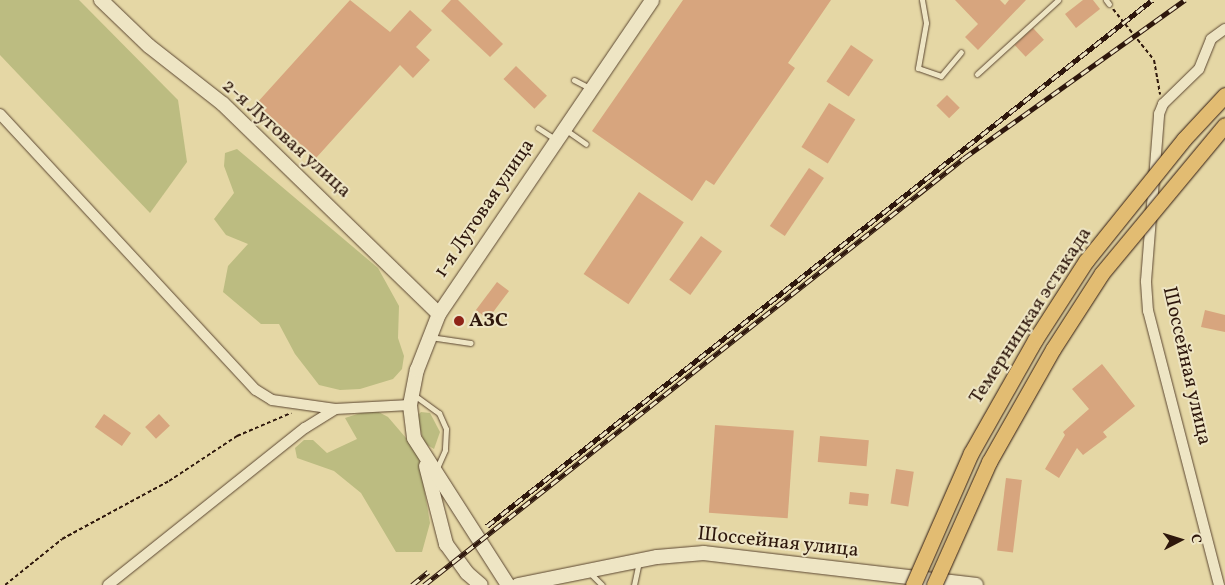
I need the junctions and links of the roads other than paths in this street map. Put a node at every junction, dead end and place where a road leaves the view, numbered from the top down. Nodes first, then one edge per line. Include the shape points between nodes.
1 (101, 0) edge
2 (652, 0) edge
3 (922, 0) edge
4 (1058, 0) edge
5 (1225, 28) edge
6 (961, 52) dead end
7 (978, 74) dead end
8 (574, 80) dead end
9 (590, 88) junction
10 (1225, 96) edge
11 (0, 114) edge
12 (1225, 125) edge
13 (538, 128) dead end
14 (559, 133) junction
15 (586, 144) dead end
16 (439, 314) junction
17 (430, 337) junction
18 (471, 343) dead end
19 (411, 400) junction
20 (336, 409) junction
21 (425, 460) junction
22 (434, 473) junction
23 (640, 560) junction
24 (588, 571) junction
25 (958, 584) edge
26 (108, 585) edge
27 (481, 585) edge
28 (508, 585) edge
29 (518, 585) edge
30 (602, 585) edge
31 (634, 585) edge
32 (912, 585) edge
33 (934, 585) edge
34 (976, 585) edge
35 (1219, 585) edge

1 - 16 main road, 2-я Луговая улица via 156,52 224,104
2 - 9 main road, 1-я Луговая улица
3 - 6 lane via 926,23 918,68 942,76
4 - 7 lane
5 - 35 street, Шоссейная улица via 1208,43 1199,70 1163,104 1155,126 1146,297
8 - 9 lane
9 - 14 main road, 1-я Луговая улица
10 - 32 main road, Темерницкая эстакада, bridge via 1179,146 1086,262 1035,340 971,453
11 - 20 street via 256,390 272,400
12 - 33 main road, Темерницкая эстакада, bridge via 1102,273 1053,349 989,462
13 - 14 lane
14 - 15 lane
14 - 16 main road, 1-я Луговая улица
16 - 17 main road, 1-я Луговая улица
17 - 18 lane
17 - 19 main road, 1-я Луговая улица
19 - 20 street
19 - 21 main road, 1-я Луговая улица via 414,438
19 - 22 lane via 439,413 446,429 445,450
20 - 26 street via 305,428
21 - 22 main road
21 - 27 main road via 446,544
22 - 28 main road
23 - 24 main road, Шоссейная улица
23 - 25 main road, Шоссейная улица via 704,553
23 - 31 lane
24 - 29 main road, Шоссейная улица
24 - 30 lane
25 - 34 main road, Шоссейная улица

